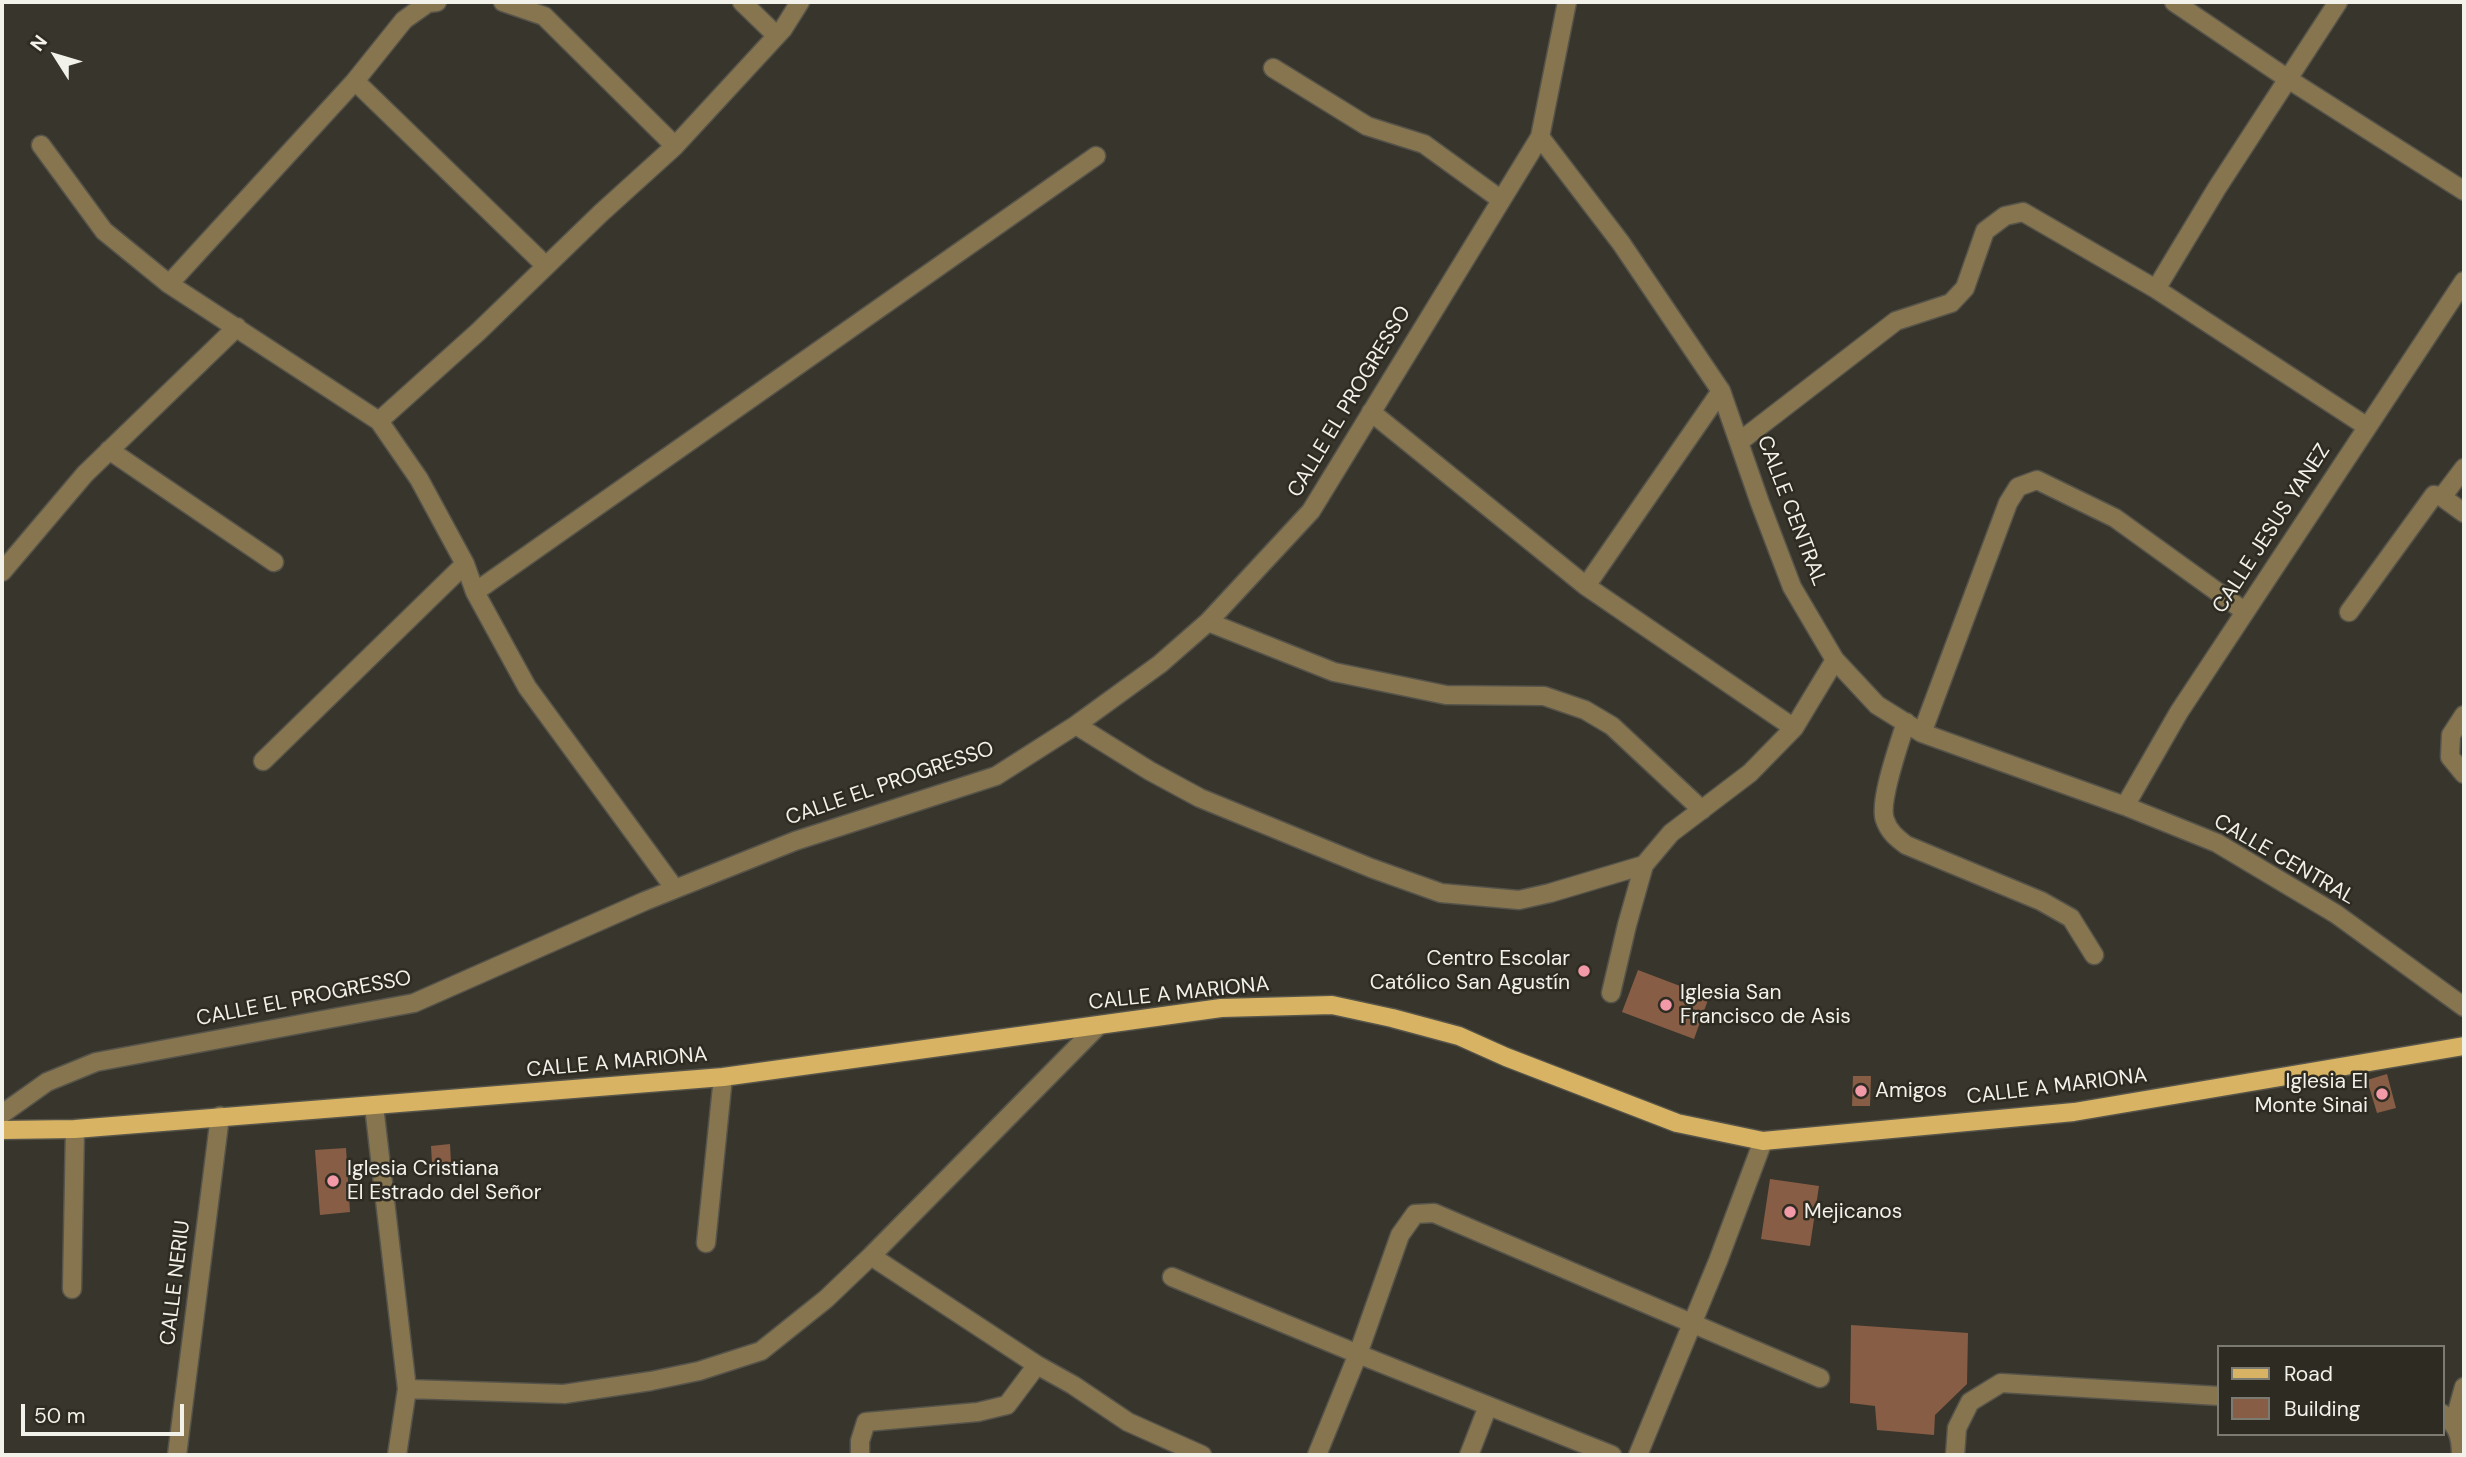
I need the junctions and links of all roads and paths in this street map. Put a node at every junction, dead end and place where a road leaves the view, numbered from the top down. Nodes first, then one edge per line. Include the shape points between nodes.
1 (437, 2) edge
2 (503, 2) edge
3 (742, 2) edge
4 (800, 2) edge
5 (1567, 2) edge
6 (2174, 2) edge
7 (2338, 2) edge
8 (776, 36) junction
9 (1273, 68) dead end
10 (2288, 79) junction
11 (355, 81) junction
12 (1540, 137) junction
13 (41, 145) dead end
14 (674, 146) junction
15 (1096, 156) dead end
16 (2464, 191) edge
17 (1500, 200) junction
18 (546, 266) junction
19 (2464, 281) edge
20 (169, 284) junction
21 (2156, 289) junction
22 (237, 327) junction
23 (1721, 391) junction
24 (1371, 412) junction
25 (379, 421) junction
26 (2366, 426) junction
27 (1739, 442) junction
28 (109, 450) junction
29 (2464, 468) edge
30 (2442, 496) junction
31 (2464, 513) edge
32 (274, 562) dead end
33 (466, 564) junction
34 (2, 572) edge
35 (1586, 586) junction
36 (475, 592) junction
37 (2244, 611) junction
38 (2349, 612) dead end
39 (1208, 622) junction
40 (1835, 660) junction
41 (2464, 715) edge
42 (1906, 722) junction
43 (1076, 724) junction
44 (1794, 728) junction
45 (1922, 733) junction
46 (263, 761) dead end
47 (2464, 774) edge
48 (2125, 806) junction
49 (1702, 810) junction
50 (1644, 864) junction
51 (675, 889) junction
52 (2094, 954) dead end
53 (1611, 993) dead end
54 (2464, 1007) edge
55 (1098, 1026) junction
56 (2464, 1046) edge
57 (723, 1077) junction
58 (374, 1106) junction
59 (2, 1114) edge
60 (220, 1116) junction
61 (75, 1129) junction
62 (2, 1130) edge
63 (1763, 1140) junction
64 (706, 1243) dead end
65 (871, 1256) junction
66 (1172, 1277) dead end
67 (72, 1289) dead end
68 (1691, 1323) junction
69 (1358, 1354) junction
70 (1037, 1365) junction
71 (1820, 1378) dead end
72 (2464, 1387) edge
73 (407, 1389) junction
74 (2218, 1396) edge
75 (1488, 1406) junction
76 (2449, 1418) edge
77 (177, 1455) edge
78 (397, 1455) edge
79 (860, 1455) edge
80 (1202, 1455) edge
81 (1317, 1455) edge
82 (1469, 1455) edge
83 (1612, 1455) edge
84 (1638, 1455) edge
85 (1955, 1455) edge
86 (2461, 1455) edge

1 - 11 street via 404,20
2 - 14 street via 544,16
3 - 8 street
4 - 8 street
5 - 12 street
6 - 10 street
7 - 10 street
8 - 14 street
9 - 17 street via 1367,126 1424,144
10 - 16 street
10 - 21 street
11 - 18 street
11 - 20 street
12 - 17 street, CALLE EL PROGRESSO
12 - 23 street, CALLE CENTRAL via 1620,243
13 - 20 street via 104,231
14 - 18 street
15 - 36 street
17 - 24 street, CALLE EL PROGRESSO
18 - 25 street
19 - 26 street, CALLE JESUS YANEZ
20 - 22 street
21 - 26 street
21 - 27 street via 2022,212 2005,216 1986,232 1965,288 1951,303 1896,321
22 - 25 street
22 - 28 street
23 - 27 street, CALLE CENTRAL
23 - 35 street
24 - 35 street
24 - 39 street, CALLE EL PROGRESSO via 1311,511
25 - 33 street via 419,479
26 - 37 street, CALLE JESUS YANEZ
27 - 40 street, CALLE CENTRAL via 1792,586
28 - 32 street
28 - 34 street
29 - 30 street
30 - 31 street
30 - 38 street via 2434,495
33 - 36 street
33 - 46 street
35 - 44 street
36 - 51 street via 527,687
37 - 45 street via 2115,518 2037,480 2018,487
37 - 48 street, CALLE JESUS YANEZ
39 - 43 street, CALLE EL PROGRESSO via 1160,664
39 - 49 street via 1334,672 1446,695 1544,696 1585,710 1612,726
40 - 42 street, CALLE CENTRAL via 1877,705
40 - 44 street
41 - 47 street via 2451,735 2450,757
42 - 45 street, CALLE CENTRAL
42 - 52 street via 1889,778 1884,817 1893,835 1906,845 2071,918
43 - 50 street via 1200,797 1441,893 1519,900
43 - 51 street, CALLE EL PROGRESSO via 996,776 795,841
44 - 49 street via 1750,773
45 - 48 street, CALLE CENTRAL
48 - 54 street, CALLE CENTRAL via 2229,850 2336,914
49 - 50 street via 1671,833
50 - 53 street
51 - 59 street, CALLE EL PROGRESSO via 414,1003 96,1062 47,1082
55 - 57 main road, CALLE A MARIONA
55 - 63 main road, CALLE A MARIONA via 1222,1008 1332,1005 1459,1036 1677,1123
55 - 65 street
56 - 63 main road, CALLE A MARIONA via 2074,1112
57 - 58 main road, CALLE A MARIONA
57 - 64 street
58 - 60 main road, CALLE A MARIONA
58 - 73 street
60 - 61 main road, CALLE A MARIONA
60 - 77 street, CALLE NERIU
61 - 62 main road, CALLE A MARIONA
61 - 67 street
63 - 68 street
65 - 70 street
65 - 73 street via 761,1351 699,1371 564,1394
66 - 69 street
68 - 69 street via 1434,1213 1415,1214 1400,1235
68 - 71 street
68 - 84 street
69 - 75 street
69 - 81 street
70 - 79 street via 1007,1405 866,1422
70 - 80 street via 1128,1422
72 - 76 street
73 - 78 street
74 - 85 street via 2001,1383 1970,1402 1957,1428
75 - 82 street
75 - 83 street
76 - 86 street via 2461,1439

